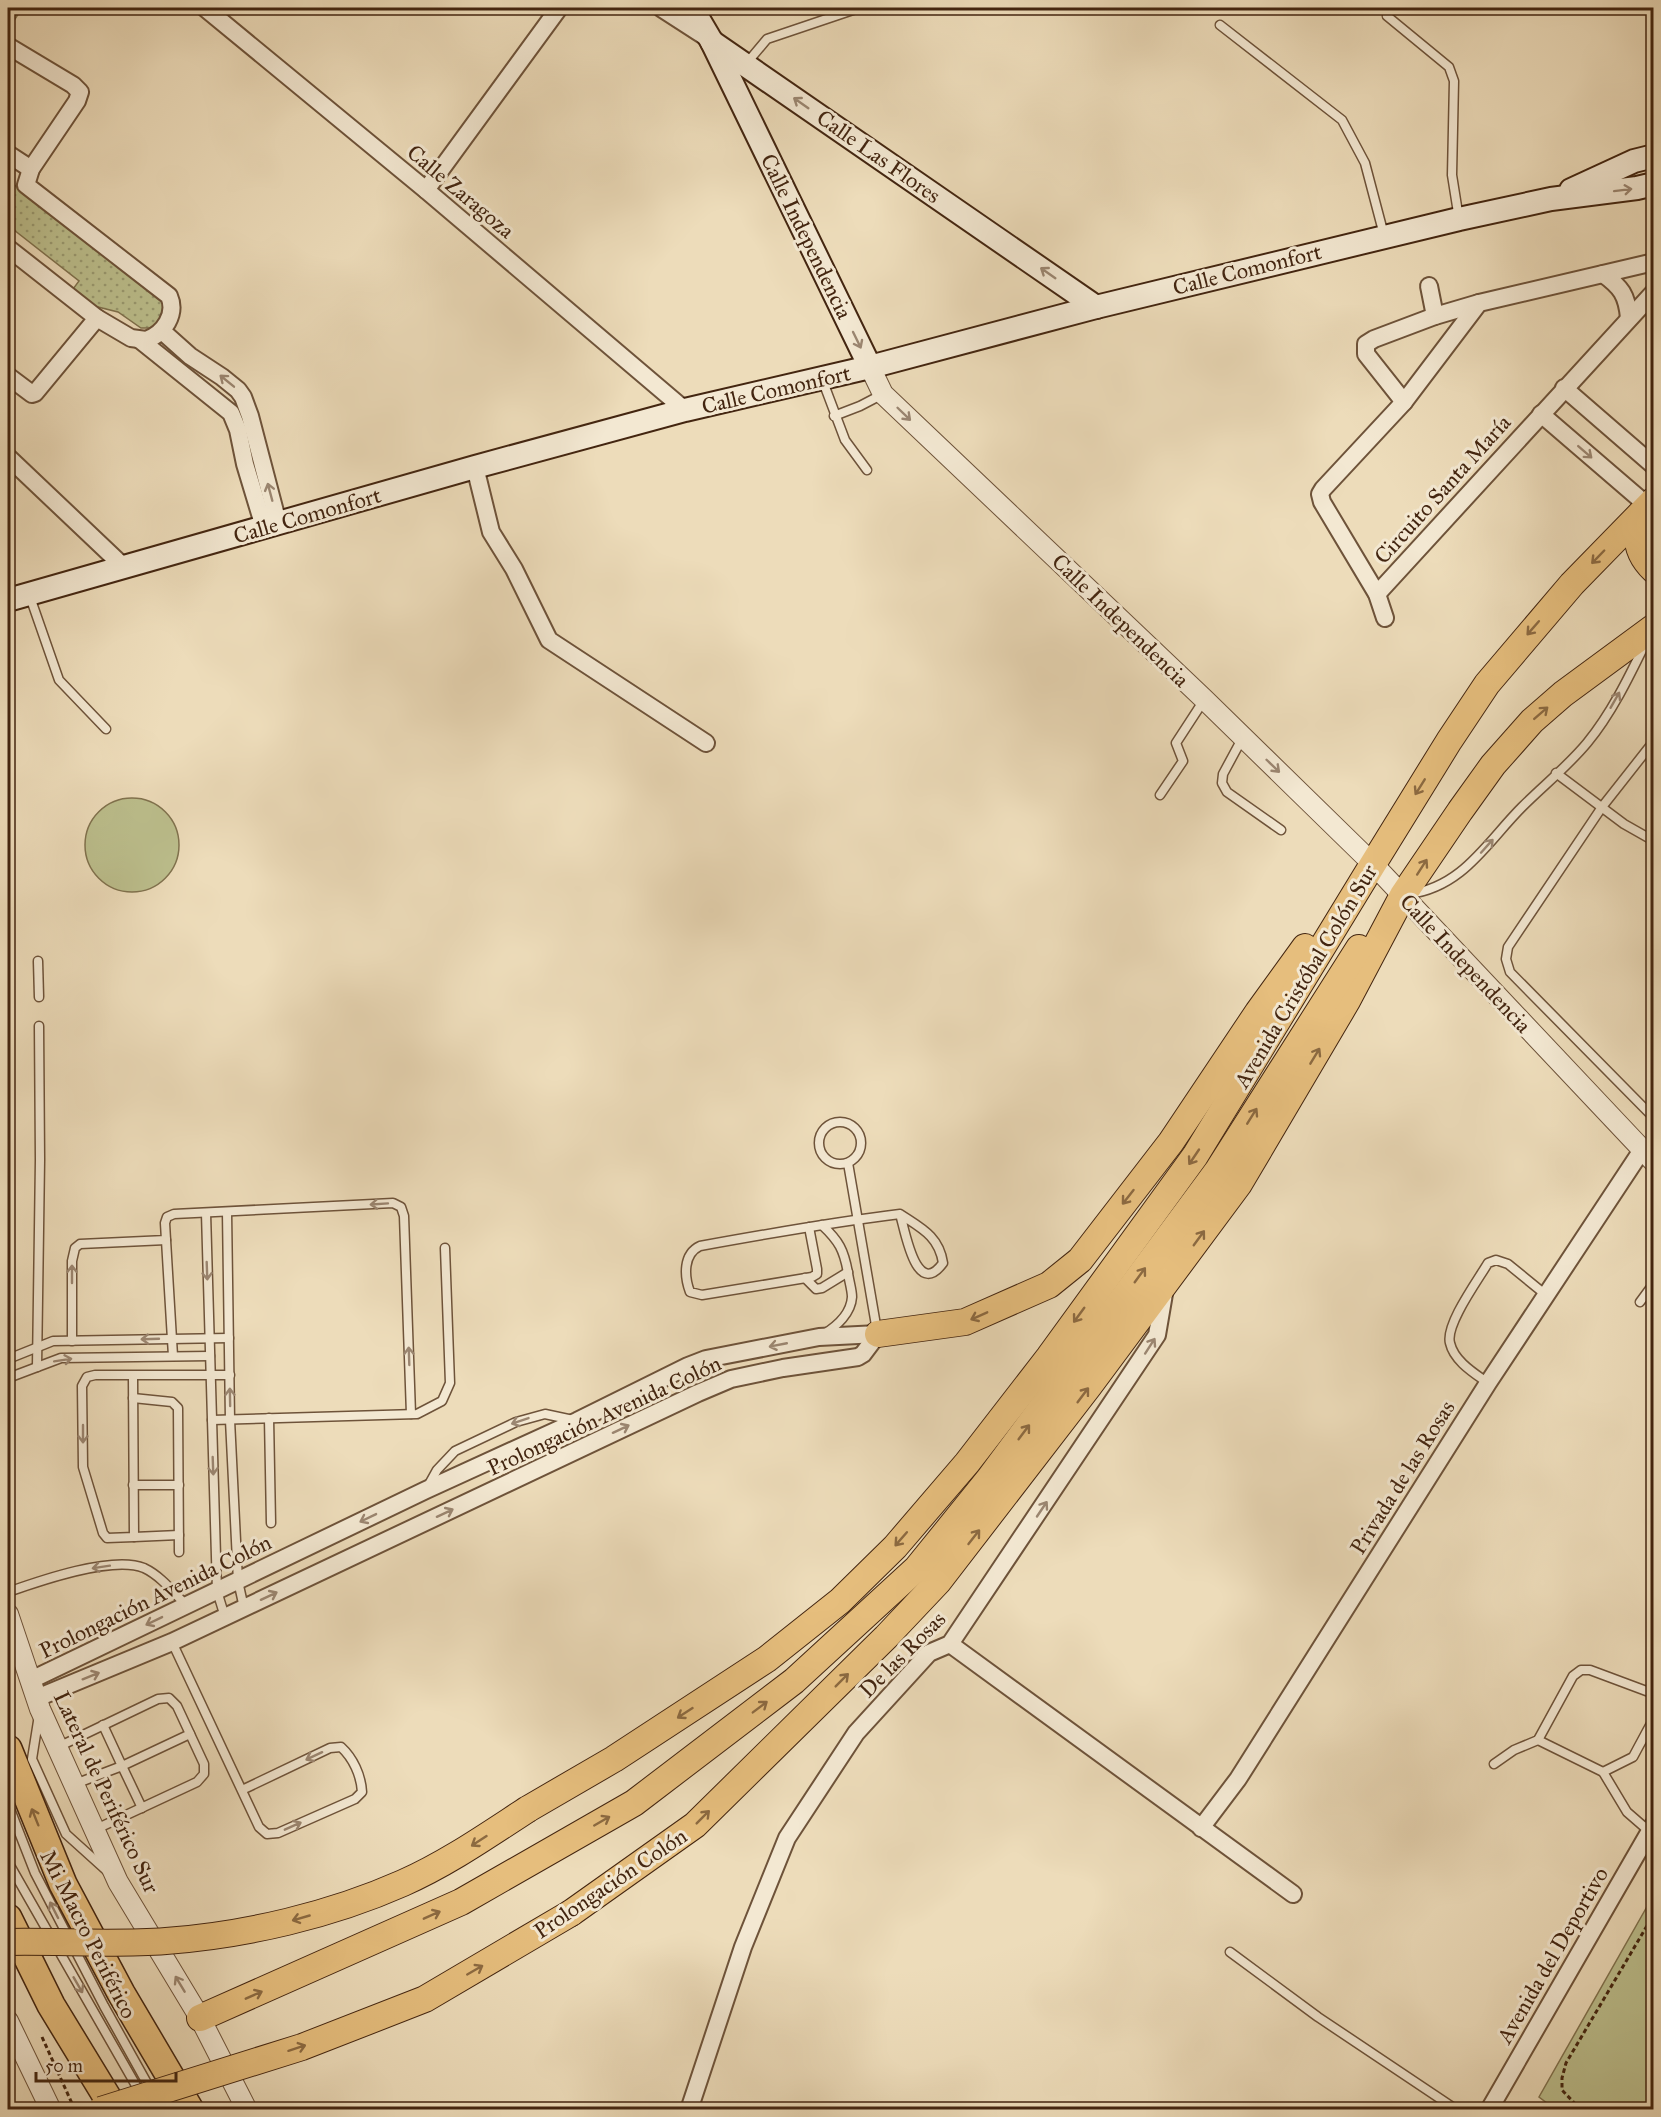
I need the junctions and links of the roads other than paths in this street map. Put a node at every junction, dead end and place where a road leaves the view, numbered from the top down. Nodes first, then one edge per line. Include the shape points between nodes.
1 (205, 8) edge
2 (559, 8) edge
3 (661, 8) edge
4 (692, 8) edge
5 (859, 8) edge
6 (1386, 15) dead end
7 (1220, 25) dead end
8 (712, 42) junction
9 (8, 46) edge
10 (746, 64) junction
11 (8, 154) edge
12 (1653, 156) edge
13 (31, 169) junction
14 (1653, 184) edge
15 (426, 190) junction
16 (1551, 199) junction
17 (1459, 219) junction
18 (1384, 236) junction
19 (8, 248) edge
20 (1653, 262) edge
21 (1603, 274) junction
22 (1429, 286) dead end
23 (1653, 292) edge
24 (1479, 303) junction
25 (1096, 307) junction
26 (1434, 316) junction
27 (97, 318) junction
28 (1629, 318) junction
29 (162, 331) junction
30 (140, 340) junction
31 (870, 367) junction
32 (8, 376) edge
33 (822, 379) junction
34 (1564, 388) junction
35 (883, 393) junction
36 (1404, 402) junction
37 (685, 410) junction
38 (1541, 414) junction
39 (834, 416) junction
40 (8, 456) edge
41 (1653, 466) edge
42 (475, 467) junction
43 (867, 470) dead end
44 (1647, 506) edge
45 (271, 525) junction
46 (125, 568) junction
47 (1653, 570) edge
48 (1377, 594) junction
49 (18, 597) edge
50 (1385, 618) dead end
51 (1653, 627) edge
52 (1204, 699) junction
53 (106, 729) dead end
54 (1243, 737) junction
55 (1653, 741) edge
56 (706, 743) dead end
57 (1556, 773) junction
58 (1160, 795) dead end
59 (1602, 807) junction
60 (1281, 831) dead end
61 (1653, 841) edge
62 (1373, 864) junction
63 (1356, 892) junction
64 (1397, 906) junction
65 (38, 961) dead end
66 (39, 997) dead end
67 (39, 1026) dead end
68 (1653, 1118) edge
69 (1648, 1156) edge
70 (848, 1163) junction
71 (227, 1212) junction
72 (206, 1213) junction
73 (900, 1214) junction
74 (858, 1219) junction
75 (822, 1225) junction
76 (809, 1227) junction
77 (166, 1240) junction
78 (445, 1248) dead end
79 (848, 1272) junction
80 (805, 1278) junction
81 (1166, 1282) junction
82 (1653, 1282) edge
83 (1546, 1295) junction
84 (1640, 1302) dead end
85 (878, 1334) junction
86 (819, 1337) junction
87 (209, 1338) junction
88 (229, 1338) junction
89 (172, 1339) junction
90 (72, 1341) junction
91 (37, 1347) junction
92 (173, 1356) junction
93 (210, 1356) junction
94 (8, 1359) edge
95 (37, 1367) junction
96 (230, 1375) junction
97 (210, 1376) junction
98 (133, 1377) junction
99 (8, 1378) edge
100 (1488, 1383) junction
101 (133, 1398) junction
102 (411, 1414) junction
103 (269, 1418) junction
104 (212, 1420) junction
105 (230, 1420) junction
106 (577, 1421) junction
107 (134, 1485) junction
108 (179, 1485) junction
109 (426, 1490) junction
110 (1009, 1491) joint
111 (271, 1523) dead end
112 (179, 1535) junction
113 (134, 1537) junction
114 (179, 1552) dead end
115 (238, 1581) junction
116 (217, 1591) junction
117 (8, 1592) edge
118 (186, 1605) junction
119 (244, 1608) junction
120 (8, 1614) edge
121 (225, 1617) junction
122 (172, 1642) junction
123 (950, 1644) junction
124 (36, 1695) junction
125 (1653, 1697) edge
126 (1653, 1718) edge
127 (103, 1725) junction
128 (190, 1734) junction
129 (1538, 1740) junction
130 (58, 1748) junction
131 (8, 1749) edge
132 (1494, 1764) dead end
133 (122, 1766) junction
134 (1603, 1772) junction
135 (75, 1784) junction
136 (242, 1790) junction
137 (8, 1804) edge
138 (142, 1808) junction
139 (1201, 1828) junction
140 (94, 1830) junction
141 (1652, 1830) edge
142 (8, 1862) edge
143 (118, 1882) junction
144 (1293, 1894) dead end
145 (8, 1918) edge
146 (8, 1942) edge
147 (1230, 1952) dead end
148 (200, 2018) junction
149 (8, 2021) edge
150 (51, 2109) edge
151 (101, 2109) edge
152 (115, 2109) edge
153 (150, 2109) edge
154 (162, 2109) edge
155 (190, 2109) edge
156 (247, 2109) edge
157 (689, 2109) edge
158 (1457, 2109) edge
159 (1488, 2109) edge

1 - 15 street, Calle Zaragoza
2 - 15 street
3 - 8 street, Calle Las Flores
4 - 8 main road, Calle Independencia
5 - 10 lane via 767,39
6 - 17 lane via 1449,68 1455,81 1452,175
7 - 18 lane via 1342,120 1365,163
8 - 10 main road, Calle Las Flores
8 -> 31 main road, Calle Independencia
9 - 13 street via 80,92
25 -> 10 main road, Calle Las Flores
11 - 13 street
12 - 16 main road, Calle Comonfort
13 - 29 street via 26,182 29,189 169,296 171,310
16 -> 14 main road, Calle Comonfort
15 - 37 street, Calle Zaragoza
16 - 17 main road, Calle Comonfort
17 - 18 main road, Calle Comonfort
18 - 25 main road, Calle Comonfort
19 - 27 street
20 - 21 street
21 - 24 street
21 - 28 street via 1616,283 1628,301
22 - 26 street
23 - 28 street, Circuito Santa María
24 - 26 street
24 - 36 street, Circuito Santa María
25 - 31 main road, Calle Comonfort
26 - 36 street via 1366,344 1366,354
27 - 30 street
27 - 32 street via 35,393 27,392
28 - 34 street, Circuito Santa María
29 - 30 street via 154,338
45 -> 29 street via 243,397 222,376 190,356
30 - 45 street via 231,414 248,473
31 - 33 main road, Calle Comonfort
31 - 35 street, Calle Independencia
33 - 37 main road, Calle Comonfort
33 - 39 lane
34 - 38 street, Circuito Santa María
34 - 41 street
35 - 39 lane
35 -> 52 street, Calle Independencia
36 - 48 street, Circuito Santa María via 1320,494
37 - 42 main road, Calle Comonfort
38 -> 44 street, Circuito Santa María
38 - 48 street, Circuito Santa María
39 - 43 lane via 844,440
40 - 46 street
42 - 45 main road, Calle Comonfort
42 - 56 street via 491,532 549,640
44 - 47 main road via 1637,524 1638,545
44 -> 62 main road, Avenida Cristóbal Colón Sur via 1572,584 1487,684
45 - 46 main road, Calle Comonfort
46 - 49 main road, Calle Comonfort
48 - 50 street, Circuito Santa María
49 - 53 lane via 59,680
57 -> 51 lane via 1594,733
64 -> 51 main road, Avenida Cristóbal Colón Sur via 1493,765 1532,721
52 - 54 street, Calle Independencia
52 - 58 lane via 1176,743 1183,761
54 - 60 lane via 1222,783 1227,792
54 -> 62 street, Calle Independencia
55 - 59 lane
57 - 59 lane
64 -> 57 lane via 1469,866
59 - 61 lane
59 - 68 lane via 1508,946 1506,959 1510,972
62 - 63 main road, Avenida Cristóbal Colón Sur
62 - 64 street, Calle Independencia
63 -> 85 main road via 1322,924 1171,1142 1080,1260 1049,1285 964,1322
63 -> 146 main road, Avenida Cristóbal Colón Sur, bridge via 1195,1156 1049,1357 895,1546 807,1629 614,1759 403,1883 300,1919 241,1932 165,1941
64 - 69 street, Calle Independencia
81 -> 64 main road, Avenida Cristóbal Colón Sur via 1239,1184 1347,1001
148 -> 64 main road via 461,1902 634,1803 794,1681 908,1576 989,1479 1218,1170 1363,942
65 - 66 lane
67 - 91 lane
69 - 83 street, Privada de las Rosas
70 - 70 lane via 837,1165 819,1151 823,1129 832,1123 843,1121 860,1135 857,1156
70 - 74 lane
71 - 72 lane
71 - 88 lane
102 -> 71 lane via 401,1207 393,1203
72 - 77 lane via 167,1217
72 -> 87 lane
73 - 73 lane via 929,1233 941,1250 943,1263 938,1269 928,1273 920,1271 914,1263
73 - 74 lane
74 - 75 lane
74 - 85 lane
75 - 76 lane
75 - 79 lane via 845,1254
76 - 80 lane via 817,1274
76 - 80 lane via 700,1246 688,1258 686,1280 690,1292 702,1295
77 - 89 lane
90 -> 77 lane via 75,1248 80,1244
78 - 102 lane via 450,1383 442,1401
79 - 80 lane via 816,1289
79 - 86 lane via 852,1297 847,1311 837,1325
110 -> 81 main road, Avenida Cristóbal Colón Sur
123 -> 81 street, De las Rosas via 1157,1335
82 - 84 lane
83 - 100 street, Privada de las Rosas
83 - 100 lane via 1508,1264 1496,1260 1488,1263 1458,1312 1449,1342 1461,1362
85 - 86 street, Prolongación Avenida Colón
119 -> 85 street, Prolongación Avenida Colón via 698,1393 731,1379 858,1357
86 -> 106 street, Prolongación Avenida Colón via 706,1359
87 - 88 lane
87 - 89 lane
87 - 93 lane
88 - 96 lane
89 -> 90 lane
89 - 92 lane
90 - 91 lane via 53,1341
91 - 94 lane
91 - 95 lane
92 - 93 lane
95 -> 92 lane via 61,1358
93 - 97 lane
95 - 99 lane
96 - 97 lane
105 -> 96 lane
97 - 98 lane
97 - 104 lane
98 - 101 lane
98 -> 113 lane via 87,1377 82,1397 83,1467 103,1533 108,1538
100 - 139 street, Privada de las Rosas via 1238,1779
101 - 107 lane
101 - 108 lane via 172,1402 178,1408
102 - 103 lane
103 - 105 lane
103 - 111 lane
104 - 105 lane
104 -> 116 lane
105 - 115 lane
106 - 109 street, Prolongación Avenida Colón
106 -> 109 lane via 545,1414 516,1422 455,1451 437,1470
107 - 108 lane
107 - 113 lane
108 - 112 lane
109 -> 115 street, Prolongación Avenida Colón
151 -> 110 main road, Prolongación Colón, bridge via 302,2047 425,1999 571,1913 695,1825 938,1582
112 - 113 lane
112 - 114 lane
115 - 116 street, Prolongación Avenida Colón
115 - 119 lane
116 - 118 street, Prolongación Avenida Colón
116 - 121 lane
118 -> 117 lane via 145,1568 127,1563 98,1566
118 -> 124 street, Prolongación Avenida Colón
119 - 121 street, Prolongación Avenida Colón
120 - 124 street, Lateral de Periférico Sur
121 - 122 street, Prolongación Avenida Colón
124 -> 122 street, Prolongación Avenida Colón
122 - 136 lane
123 - 139 street
123 - 157 street, De las Rosas via 929,1653 856,1733 787,1838 743,1947
124 - 130 street, Lateral de Periférico Sur
124 - 143 lane via 32,1759 66,1834
125 - 129 lane via 1649,1692 1581,1670 1573,1676
126 - 134 lane via 1633,1757
127 - 128 lane via 158,1699 169,1698
127 - 130 lane
127 - 133 lane
128 - 133 lane
128 - 138 lane via 204,1764 204,1774 197,1782
129 - 132 lane
129 - 134 lane
130 - 135 street, Lateral de Periférico Sur
155 -> 131 highway via 121,1993 63,1884
133 - 135 lane
133 - 138 lane
134 - 141 lane via 1627,1812
135 - 140 street, Lateral de Periférico Sur
136 -> 136 lane via 259,1827 267,1834 297,1825 355,1799 362,1792 349,1755 341,1748 330,1748
154 -> 137 lane, Mi Macro Periférico via 35,1873
138 - 140 lane
139 - 144 street
140 - 143 street, Lateral de Periférico Sur
141 - 159 street, Avenida del Deportivo
142 -> 153 lane, Mi Macro Periférico
148 -> 143 street, Lateral de Periférico Sur
145 - 152 highway via 51,2005
147 - 158 lane via 1318,2017
148 - 156 street, Lateral de Periférico Sur
149 - 150 street

